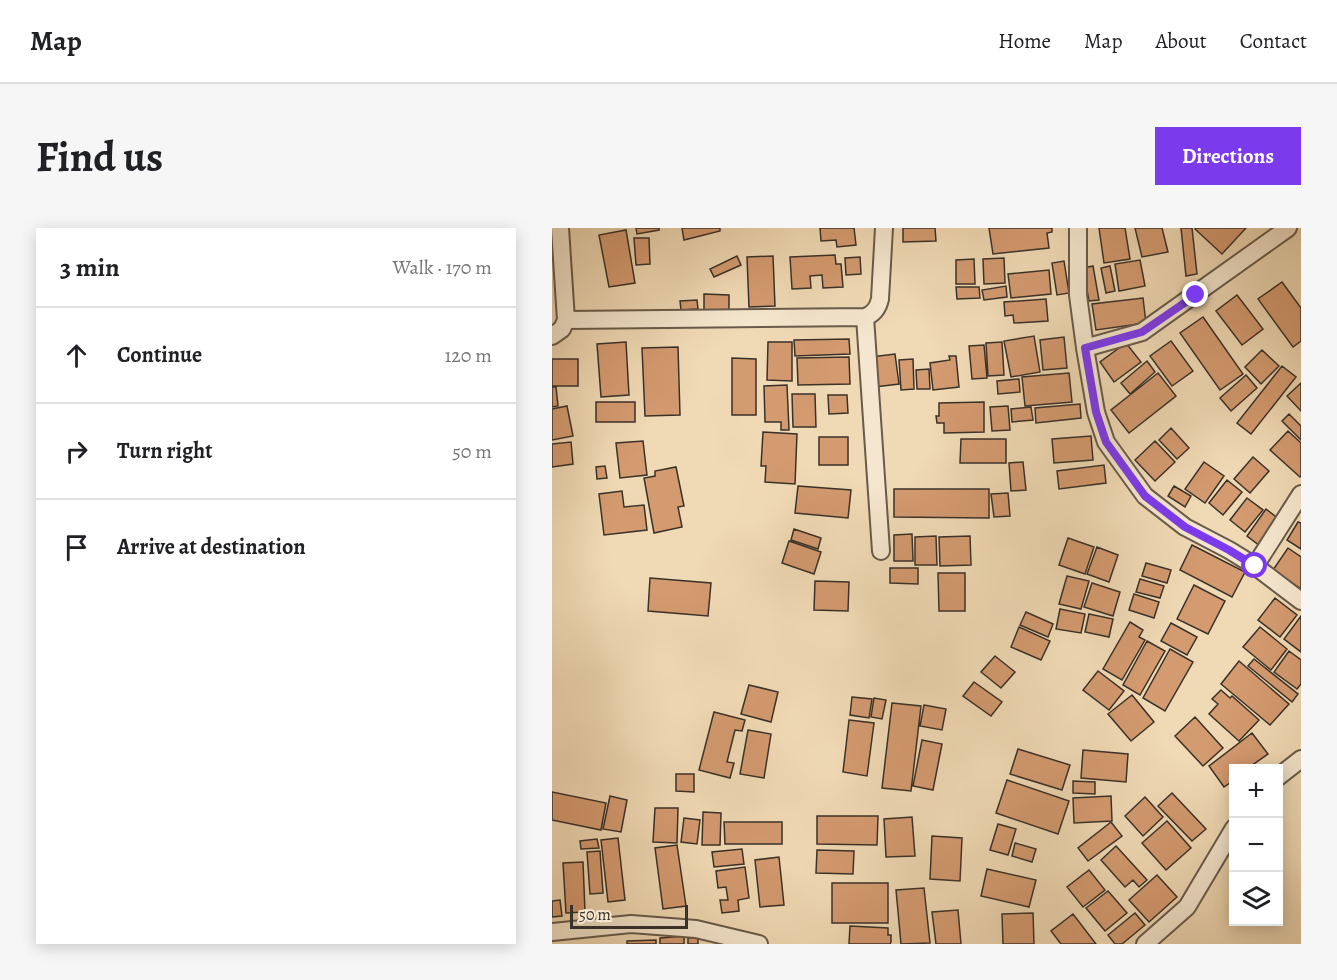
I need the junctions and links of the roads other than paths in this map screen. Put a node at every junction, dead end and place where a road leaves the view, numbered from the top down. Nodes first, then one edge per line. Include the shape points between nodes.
1 (560, 228) edge
2 (884, 228) edge
3 (1078, 228) edge
4 (1288, 228) edge
5 (865, 317) junction
6 (566, 320) junction
7 (552, 336) edge
8 (1085, 348) junction
9 (1301, 494) edge
10 (881, 551) dead end
11 (1255, 566) junction
12 (1301, 601) edge
13 (1301, 759) edge
14 (1283, 773) edge
15 (1229, 835) edge
16 (552, 932) edge
17 (757, 944) edge
18 (1145, 944) edge

1 - 6 street
2 - 5 street via 880,299 872,314
3 - 8 street via 1078,295
4 - 8 street via 1142,332
5 - 6 street
5 - 10 street
6 - 7 street
8 - 11 street via 1096,412 1106,442 1145,496 1185,527
9 - 11 street
11 - 12 street
13 - 14 street
15 - 18 street via 1186,907
16 - 17 street via 631,924 696,929

